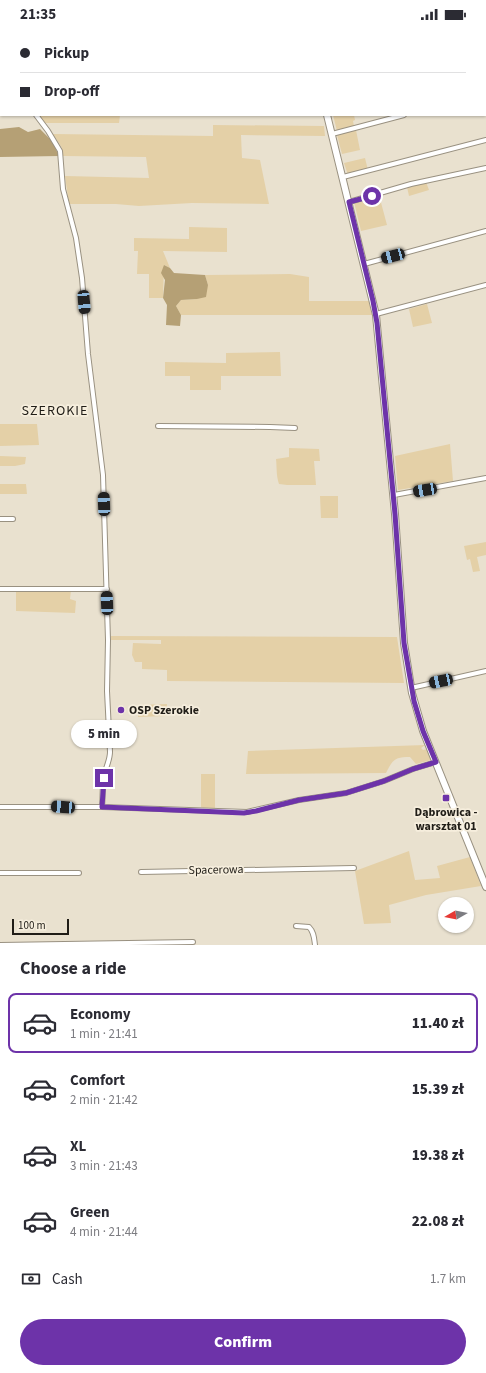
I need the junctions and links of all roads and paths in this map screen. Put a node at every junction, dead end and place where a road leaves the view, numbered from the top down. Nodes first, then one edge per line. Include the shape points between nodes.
1 (0, 40) edge
2 (0, 45) edge
3 (37, 116) edge
4 (327, 116) edge
5 (400, 116) edge
6 (332, 134) junction
7 (486, 140) edge
8 (486, 168) edge
9 (343, 177) junction
10 (349, 202) junction
11 (486, 231) edge
12 (364, 264) junction
13 (486, 285) edge
14 (376, 314) junction
15 (158, 426) dead end
16 (295, 428) dead end
17 (486, 478) edge
18 (394, 495) junction
19 (0, 519) edge
20 (13, 519) dead end
21 (0, 589) edge
22 (107, 589) junction
23 (486, 671) edge
24 (411, 688) junction
25 (436, 762) junction
26 (0, 807) edge
27 (102, 807) junction
28 (354, 868) dead end
29 (141, 872) dead end
30 (0, 873) edge
31 (79, 873) dead end
32 (486, 887) edge
33 (296, 926) dead end
34 (193, 942) dead end
35 (0, 945) edge
36 (315, 945) edge

1 - 2 street
3 - 22 street via 60,151 63,189 76,238 103,475
4 - 6 street
5 - 6 street
6 - 9 street
7 - 9 street
8 - 10 street via 411,184
9 - 10 street
10 - 12 street
11 - 12 street
12 - 14 street
13 - 14 street
14 - 18 street
15 - 16 street
17 - 18 street
18 - 24 street via 401,618
19 - 20 street
21 - 22 street
22 - 27 street via 110,752 105,770
23 - 24 street
24 - 25 street via 419,718
25 - 27 street via 346,793 299,800 250,812
25 - 32 street
26 - 27 street
28 - 29 street, Spacerowa
30 - 31 street
33 - 36 street via 310,928
34 - 35 street

